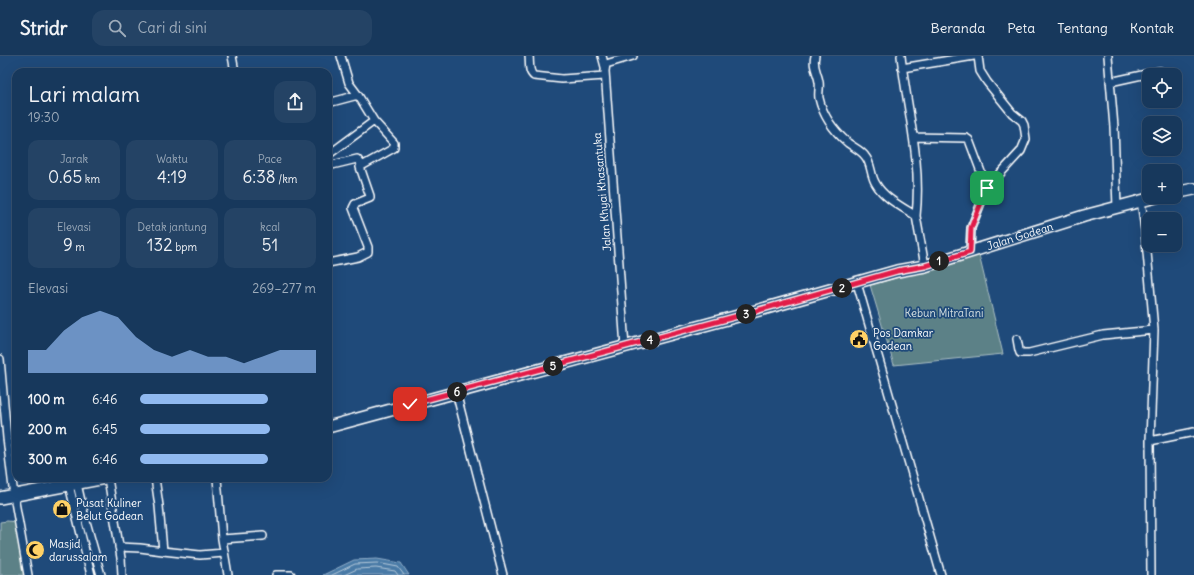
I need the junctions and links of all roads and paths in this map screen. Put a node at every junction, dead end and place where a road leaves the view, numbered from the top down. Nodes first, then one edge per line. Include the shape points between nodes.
1 (232, 56) edge
2 (341, 56) edge
3 (529, 56) edge
4 (602, 56) edge
5 (633, 56) edge
6 (816, 56) edge
7 (901, 56) edge
8 (974, 56) edge
9 (978, 56) edge
10 (1108, 56) edge
11 (605, 67) junction
12 (234, 68) edge
13 (902, 68) junction
14 (1142, 75) edge
15 (605, 76) junction
16 (1110, 82) junction
17 (358, 95) junction
18 (332, 102) edge
19 (374, 121) junction
20 (913, 137) junction
21 (332, 151) edge
22 (332, 165) edge
23 (362, 165) junction
24 (987, 188) junction
25 (1194, 189) edge
26 (1182, 192) edge
27 (1141, 200) joint
28 (1117, 207) junction
29 (916, 216) junction
30 (970, 252) junction
31 (332, 262) edge
32 (925, 266) junction
33 (857, 283) junction
34 (1154, 330) junction
35 (1017, 340) dead end
36 (625, 347) junction
37 (0, 359) edge
38 (456, 392) junction
39 (3, 421) edge
40 (332, 426) edge
41 (1194, 432) edge
42 (1150, 441) junction
43 (83, 482) edge
44 (104, 482) edge
45 (156, 482) edge
46 (217, 482) edge
47 (73, 484) junction
48 (14, 496) junction
49 (0, 498) edge
50 (263, 536) dead end
51 (222, 539) junction
52 (119, 547) junction
53 (162, 551) junction
54 (224, 553) junction
55 (28, 575) edge
56 (91, 575) edge
57 (101, 575) edge
58 (122, 575) edge
59 (228, 575) edge
60 (276, 575) edge
61 (291, 575) edge
62 (503, 575) edge
63 (941, 575) edge
64 (1152, 575) edge

1 - 12 street
2 - 17 street via 349,83
3 - 15 street via 530,71 534,76 562,79
4 - 11 street, Jalan Khyai Khasantuka
5 - 11 street via 609,63
6 - 29 street via 814,66 819,82 819,96 828,119 837,133 864,154 875,184 897,204
7 - 13 street
8 - 13 street
9 - 24 street via 980,71 987,82 1012,113 1022,121 1026,131 1021,151
10 - 16 street
11 - 15 street, Jalan Khyai Khasantuka
13 - 20 street
14 - 16 street
15 - 36 street, Jalan Khyai Khasantuka
16 - 28 street
17 - 18 street
17 - 19 street
19 - 21 street
19 - 23 street via 393,141 394,148
20 - 24 street via 969,140
20 - 29 street via 918,202
22 - 23 street via 357,159
23 - 31 street via 360,169 370,198 355,204 353,208 368,252 358,257
24 - 30 street via 971,228
25 - 26 main road
27 - 28 main road, Jalan Godean
27 - 34 street
28 - 30 main road, Jalan Godean
29 - 32 street
30 - 32 main road, Jalan Godean
32 - 33 main road, Jalan Godean
33 - 36 main road, Jalan Godean
33 - 63 street
34 - 35 street via 1103,335 1029,353 1020,353
34 - 42 street
36 - 38 main road, Jalan Godean
37 - 39 street
38 - 40 main road, Jalan Godean
38 - 62 street
39 - 48 street
41 - 42 street
42 - 64 street
43 - 47 main road
44 - 52 street
45 - 53 street
46 - 51 street
47 - 48 main road
47 - 56 street
47 - 57 street
48 - 49 main road
48 - 55 street
50 - 51 street
51 - 54 street
52 - 53 street
52 - 58 street
53 - 54 street via 200,555
54 - 59 street
60 - 61 street

